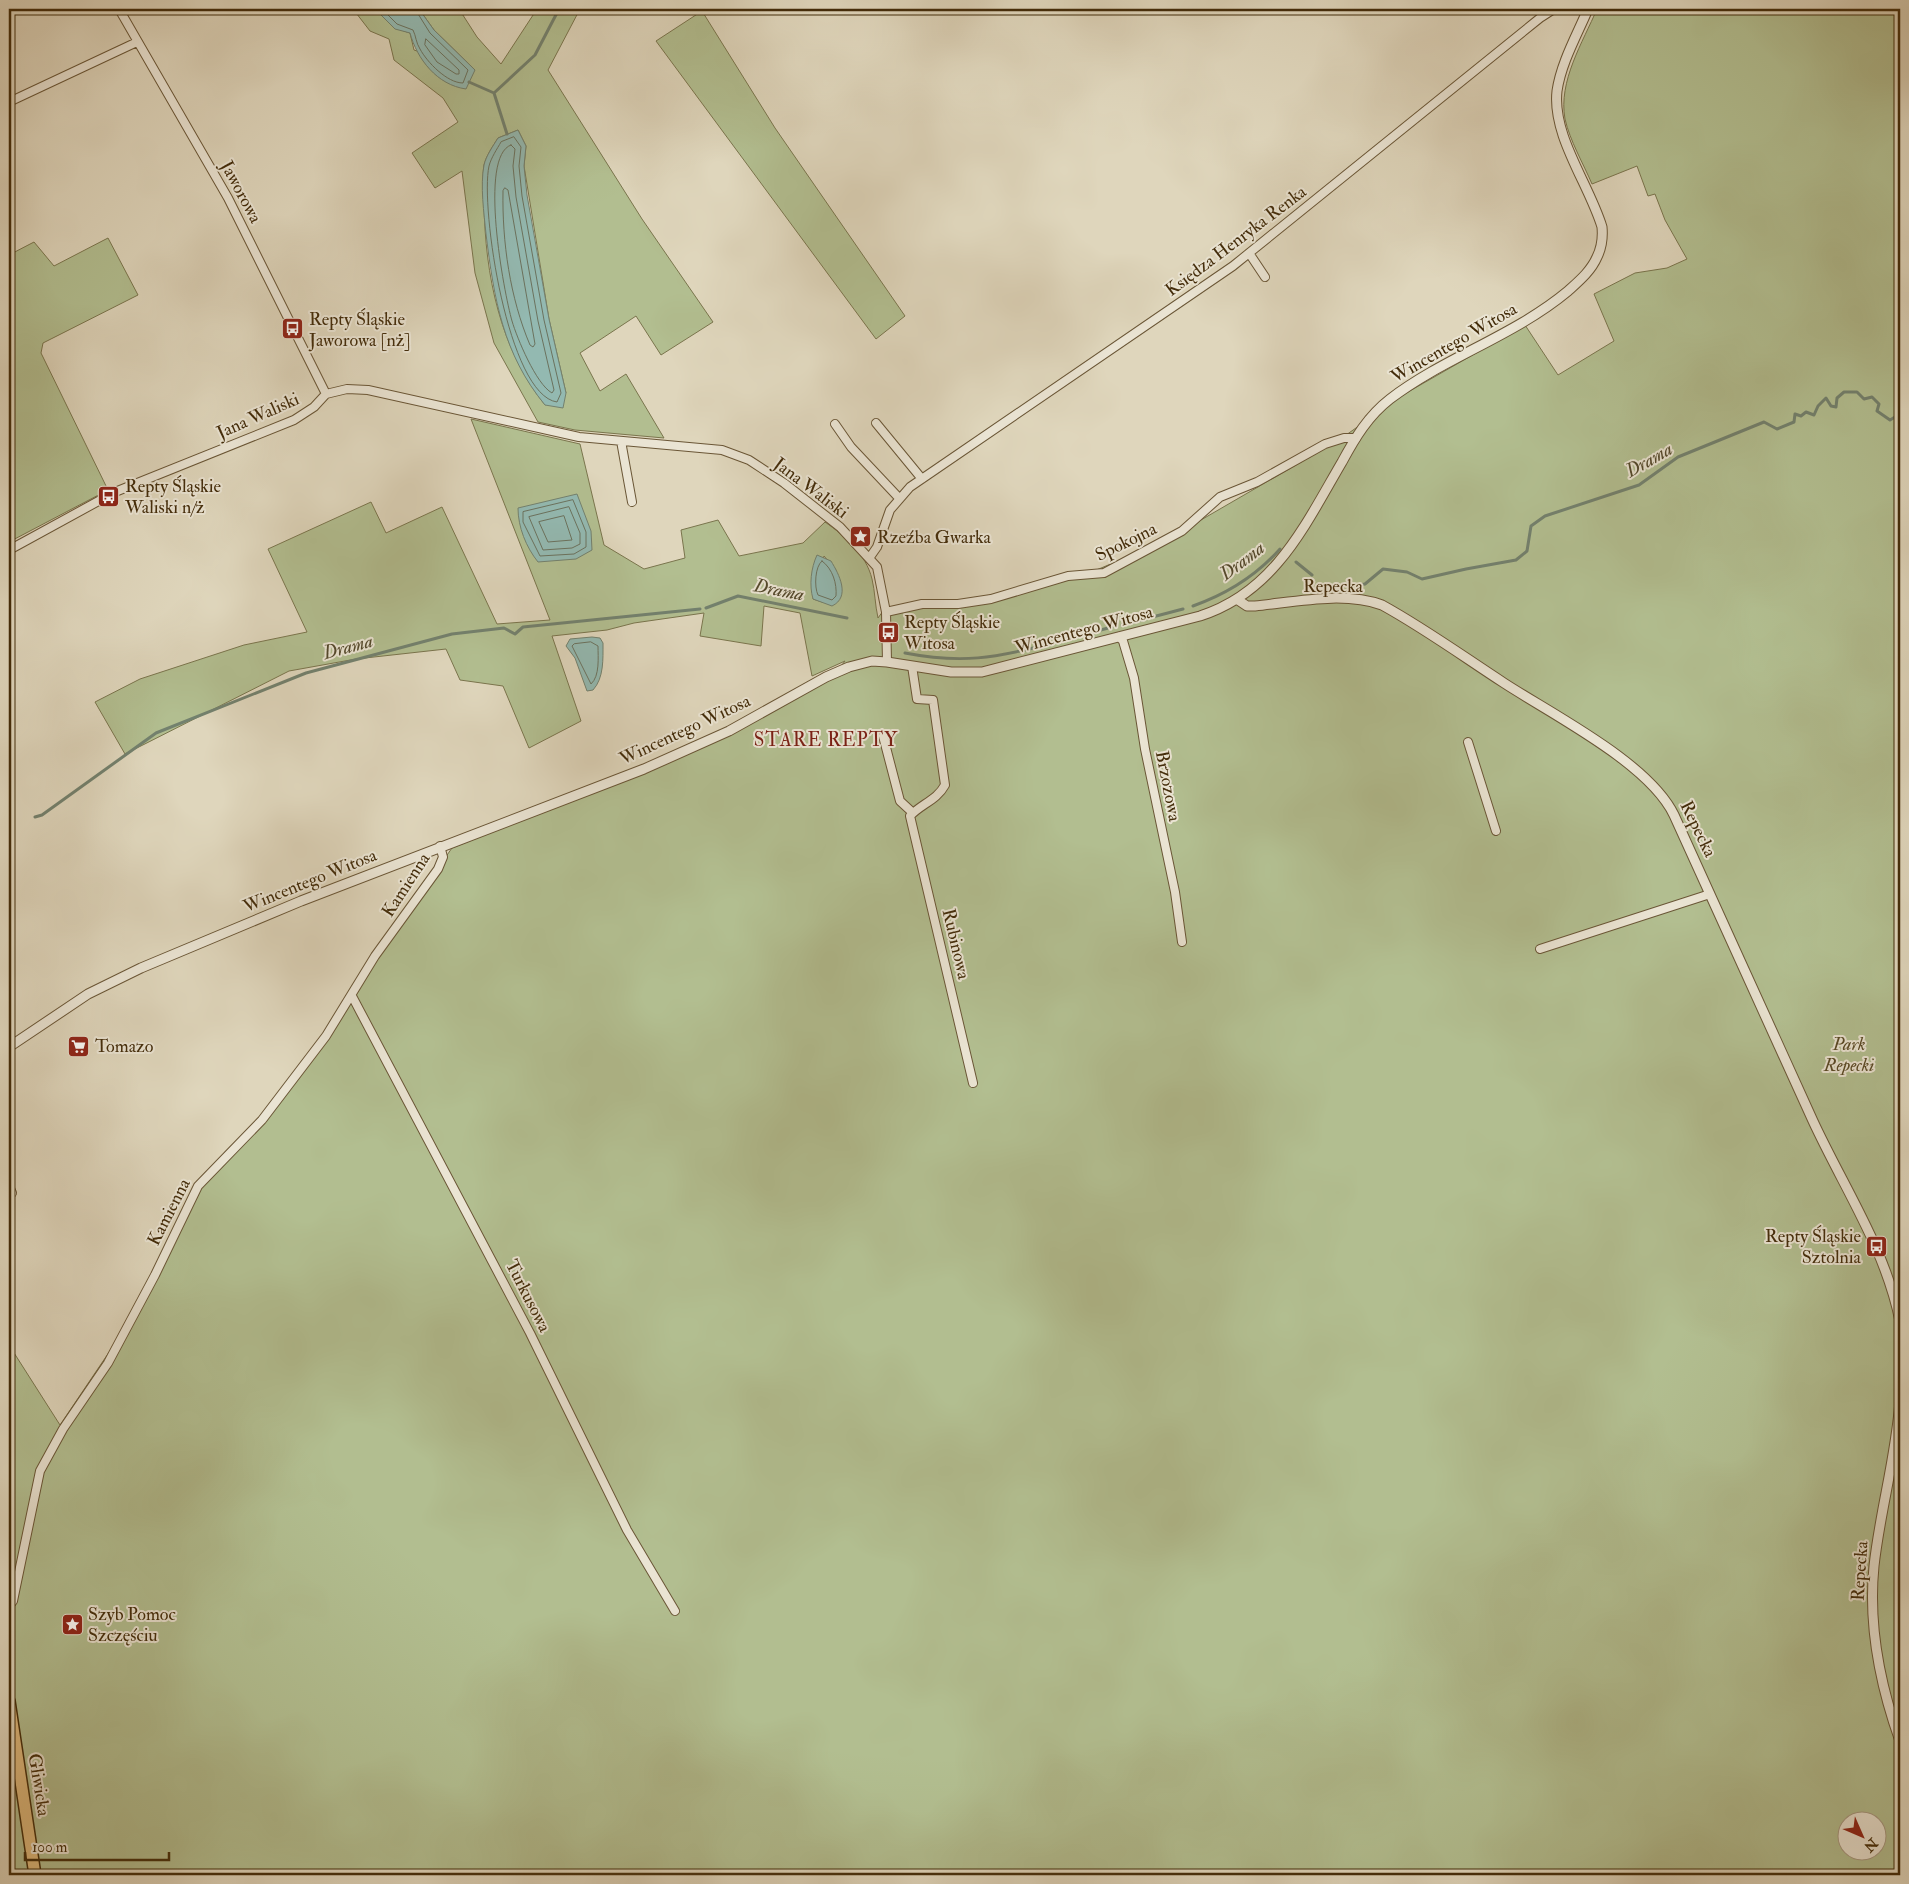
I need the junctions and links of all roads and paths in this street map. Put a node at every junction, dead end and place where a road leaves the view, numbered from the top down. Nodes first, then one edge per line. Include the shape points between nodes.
1 (119, 9) edge
2 (1554, 9) edge
3 (1588, 9) edge
4 (137, 42) junction
5 (9, 102) edge
6 (1249, 253) junction
7 (1265, 277) dead end
8 (326, 394) junction
9 (876, 423) dead end
10 (835, 424) dead end
11 (1356, 438) junction
12 (620, 441) junction
13 (922, 479) junction
14 (899, 498) junction
15 (632, 502) dead end
16 (9, 550) edge
17 (870, 557) junction
18 (1238, 600) junction
19 (886, 612) junction
20 (1119, 637) junction
21 (887, 662) junction
22 (912, 666) junction
23 (883, 736) dead end
24 (1468, 742) dead end
25 (913, 812) junction
26 (1496, 831) dead end
27 (440, 846) junction
28 (1710, 894) junction
29 (1182, 942) dead end
30 (1540, 949) dead end
31 (352, 996) junction
32 (9, 1048) edge
33 (973, 1083) dead end
34 (1900, 1321) edge
35 (1900, 1401) edge
36 (9, 1606) edge
37 (676, 1610) dead end
38 (9, 1701) edge
39 (1900, 1741) edge
40 (35, 1875) edge

1 - 4 street, Jaworowa
2 - 6 street, Księdza Henryka Renka
3 - 11 street, Wincentego Witosa via 1562,71 1557,106 1562,132 1602,227 1597,258 1586,274 1555,301 1513,329 1407,386 1376,411
4 - 5 street
4 - 8 street, Jaworowa via 228,198
6 - 7 street
6 - 13 street, Księdza Henryka Renka via 1200,290
8 - 12 street, Jana Waliski via 347,389 368,390 579,437
8 - 16 street, Jana Waliski via 314,407 294,420 116,492
9 - 13 street
10 - 14 street via 850,447
11 - 18 street, Wincentego Witosa via 1300,534 1279,563
11 - 19 street, Spokojna via 1325,444 1257,482 1220,497 1182,531 1104,573 1068,576 991,599 958,604 922,604
12 - 15 street
12 - 17 street, Jana Waliski via 722,450 743,457 784,483 840,527
13 - 14 street, Księdza Henryka Renka
14 - 17 street, Księdza Henryka Renka via 890,510 878,547
17 - 19 street, Jana Waliski via 881,579
18 - 20 street, Wincentego Witosa via 1221,610
18 - 28 street, Repecka via 1247,606 1363,600 1396,614 1592,739 1642,775 1670,807
19 - 21 street, Jana Waliski
20 - 22 street, Wincentego Witosa via 982,672 951,672
20 - 29 street, Brzozowa via 1134,678
21 - 22 street, Wincentego Witosa
21 - 27 street, Wincentego Witosa via 872,661 849,667 729,731 670,758
22 - 25 street via 917,699 933,700 945,785 942,792
23 - 25 street via 900,801
24 - 26 street
25 - 33 street, Rubinowa via 910,816
27 - 31 street, Kamienna via 443,857 438,869 375,956
27 - 32 street, Wincentego Witosa via 111,982 64,1008
28 - 30 street
28 - 34 street, Repecka via 1814,1123 1877,1246 1888,1272
31 - 36 street, Kamienna via 262,1120 198,1186 108,1363 63,1429 40,1471 13,1601
31 - 37 street, Turkusowa via 526,1324 627,1530
35 - 39 street, Repecka via 1873,1587 1876,1653 1884,1693
38 - 40 main road, Gliwicka

